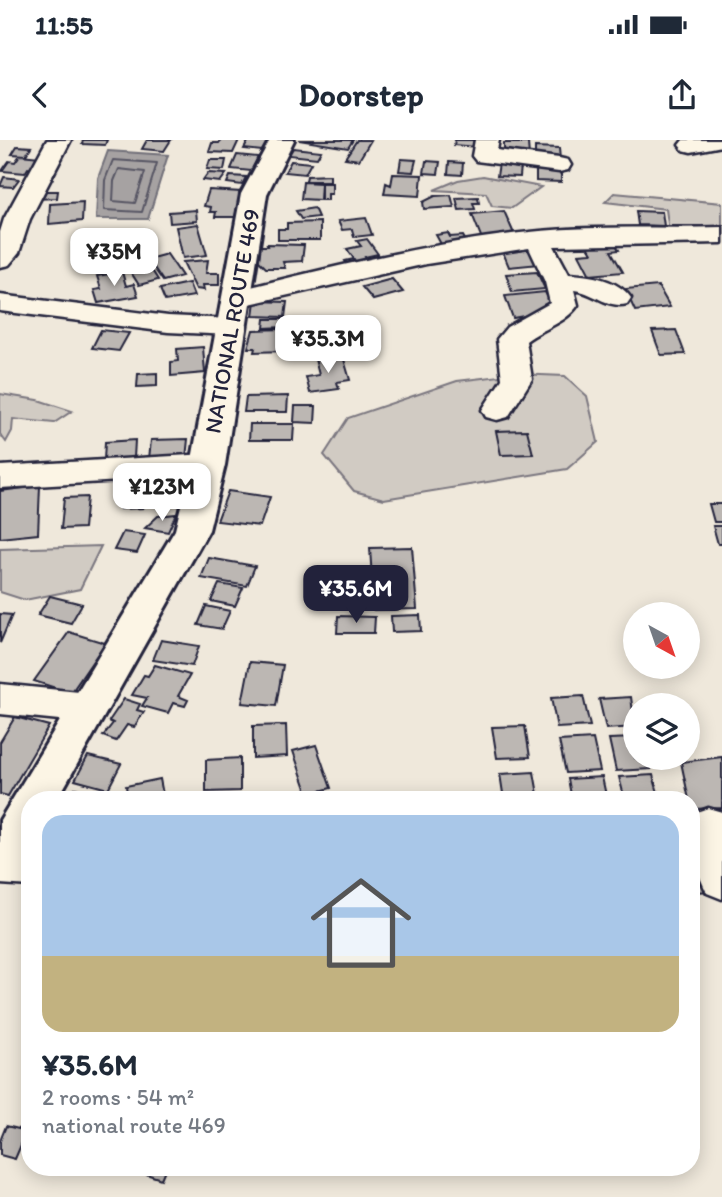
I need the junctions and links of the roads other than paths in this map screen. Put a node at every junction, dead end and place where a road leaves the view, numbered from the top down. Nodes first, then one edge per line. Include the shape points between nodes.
1 (59, 140) edge
2 (282, 140) edge
3 (487, 140) edge
4 (719, 140) edge
5 (691, 145) dead end
6 (559, 164) dead end
7 (8, 219) edge
8 (722, 235) edge
9 (538, 239) junction
10 (0, 259) edge
11 (559, 282) junction
12 (617, 298) dead end
13 (0, 303) edge
14 (234, 313) junction
15 (497, 410) dead end
16 (208, 465) junction
17 (0, 477) edge
18 (0, 699) edge
19 (89, 708) junction
20 (40, 791) edge
21 (21, 823) edge
22 (707, 825) edge
23 (0, 858) edge
24 (0, 866) edge
25 (21, 867) edge
26 (722, 880) edge

1 - 7 street
2 - 14 highway, NATIONAL ROUTE 469 via 254,194
3 - 6 street via 484,156
4 - 5 street
7 - 10 street via 6,253
8 - 9 street
9 - 11 street
9 - 14 street via 432,255
11 - 12 street via 589,282
11 - 15 street via 564,305 556,315 520,329 511,339 517,379
13 - 14 street via 169,324
14 - 16 highway, NATIONAL ROUTE 469
16 - 17 street
16 - 19 highway, NATIONAL ROUTE 469 via 192,530
18 - 19 street
19 - 20 highway, NATIONAL ROUTE 469
21 - 23 highway
22 - 26 street
24 - 25 street

